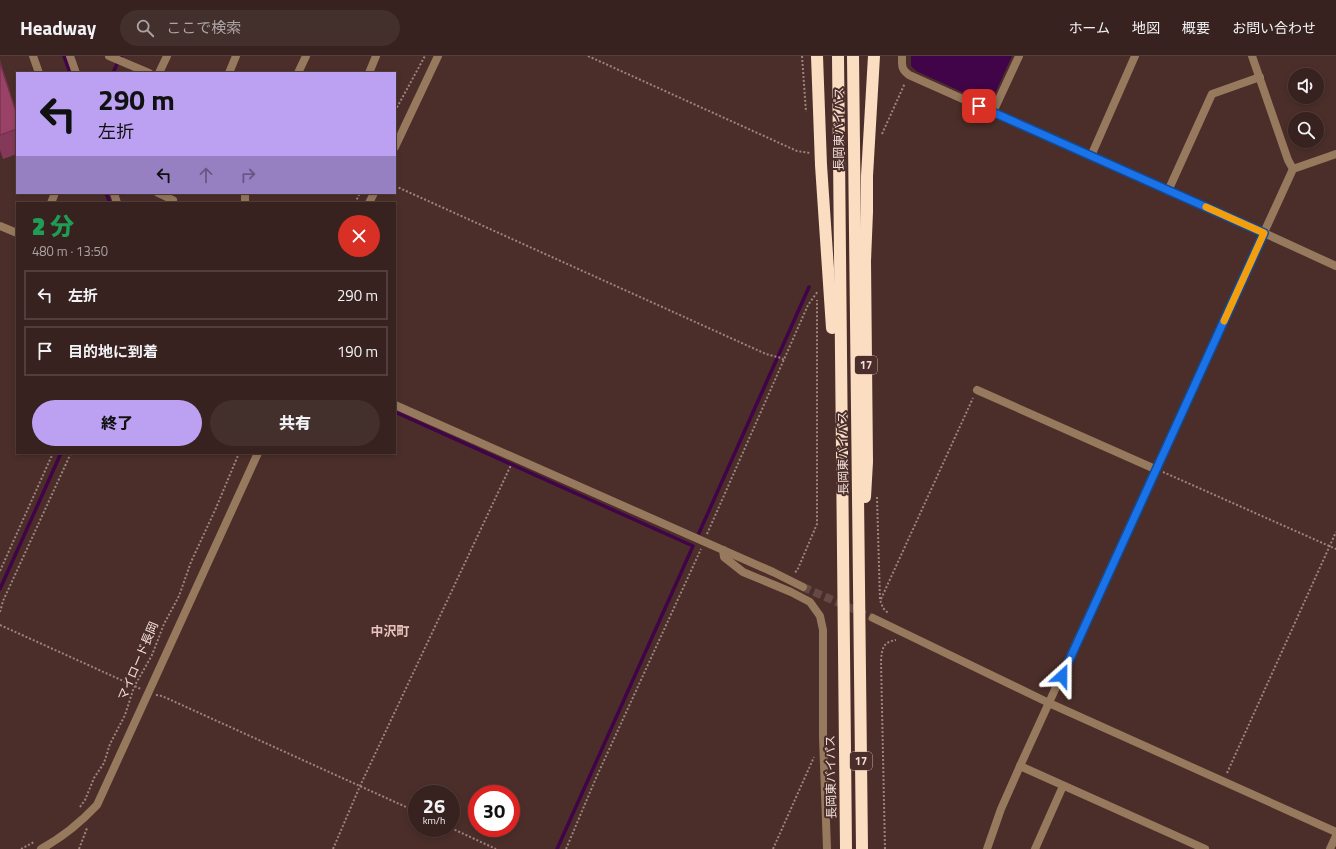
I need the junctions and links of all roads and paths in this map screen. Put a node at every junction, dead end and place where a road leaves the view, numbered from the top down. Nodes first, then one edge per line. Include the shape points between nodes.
1 (33, 56) edge
2 (70, 56) edge
3 (109, 56) edge
4 (167, 56) edge
5 (236, 56) edge
6 (306, 56) edge
7 (376, 56) edge
8 (425, 56) edge
9 (438, 56) edge
10 (588, 56) edge
11 (802, 56) edge
12 (817, 56) edge
13 (838, 56) edge
14 (853, 56) edge
15 (874, 56) edge
16 (902, 56) edge
17 (1019, 56) edge
18 (1135, 56) edge
19 (1252, 56) edge
20 (38, 72) edge
21 (76, 72) edge
22 (147, 72) edge
23 (159, 72) edge
24 (229, 72) edge
25 (298, 72) edge
26 (369, 72) edge
27 (909, 75) junction
28 (1260, 78) junction
29 (396, 109) edge
30 (993, 112) junction
31 (807, 116) dead end
32 (880, 137) dead end
33 (396, 145) edge
34 (809, 146) dead end
35 (1336, 154) edge
36 (1091, 156) junction
37 (1293, 169) junction
38 (396, 186) edge
39 (1168, 190) junction
40 (160, 194) edge
41 (173, 199) edge
42 (0, 226) edge
43 (16, 233) edge
44 (1264, 233) junction
45 (1336, 266) edge
46 (784, 360) junction
47 (977, 390) joint
48 (396, 405) edge
49 (53, 454) edge
50 (72, 454) edge
51 (239, 454) edge
52 (258, 454) edge
53 (841, 459) junction
54 (510, 466) dead end
55 (1155, 469) junction
56 (877, 491) dead end
57 (1336, 532) edge
58 (704, 542) junction
59 (1330, 546) junction
60 (1336, 548) edge
61 (723, 550) junction
62 (0, 571) edge
63 (791, 573) dead end
64 (803, 587) tunnel mouth
65 (880, 600) junction
66 (0, 612) edge
67 (889, 614) dead end
68 (873, 618) tunnel mouth
69 (0, 625) edge
70 (897, 640) dead end
71 (860, 674) junction
72 (134, 687) junction
73 (149, 693) junction
74 (1049, 703) junction
75 (823, 737) junction
76 (1020, 766) junction
77 (1223, 782) junction
78 (360, 786) junction
79 (1063, 786) junction
80 (408, 808) edge
81 (77, 811) dead end
82 (1336, 832) edge
83 (460, 833) edge
84 (1336, 836) edge
85 (35, 842) dead end
86 (21, 849) edge
87 (42, 849) edge
88 (333, 849) edge
89 (496, 849) edge
90 (566, 849) edge
91 (773, 849) edge
92 (827, 849) edge
93 (846, 849) edge
94 (862, 849) edge
95 (885, 849) edge
96 (987, 849) edge
97 (1035, 849) edge
98 (1205, 849) edge
99 (1330, 849) edge

1 - 20 street
2 - 21 street
3 - 22 street
4 - 23 street
5 - 24 street
6 - 25 street
7 - 26 street
8 - 29 path
9 - 33 street
10 - 34 path via 797,151 810,154
11 - 31 path
12 - 53 highway, 17 via 821,165
13 - 53 highway, 長岡東バイパス / 17
14 - 71 highway, 長岡東バイパス / 17
15 - 71 highway, 17 via 865,261 867,462
16 - 27 street via 902,67
17 - 30 street
18 - 36 street
19 - 28 street
27 - 30 street
27 - 32 path
28 - 37 street
28 - 39 street via 1212,94
30 - 36 street
35 - 37 street
36 - 39 street
37 - 44 street
38 - 46 path
39 - 44 street
40 - 41 street
42 - 43 street
44 - 45 street
44 - 55 street
46 - 58 path
46 - 63 path via 808,305 818,291 817,524 797,571
47 - 55 street
47 - 65 path
48 - 58 street
49 - 62 path
50 - 66 path
51 - 72 path, マイロード長岡 via 191,562 179,596
52 - 73 street
53 - 93 highway, 長岡東バイパス / 17
54 - 78 path
55 - 59 path
55 - 74 street
56 - 65 path
57 - 59 path
58 - 61 street
58 - 90 path
59 - 60 path
59 - 77 path
61 - 64 street
61 - 75 street via 724,557 743,572 810,602 820,616 823,630
65 - 67 path
68 - 74 street
69 - 72 path
70 - 95 path via 885,644 881,660
71 - 94 highway, 長岡東バイパス / 17
72 - 73 path
72 - 81 path, マイロード長岡 via 104,763
73 - 78 path via 162,696
73 - 87 street via 97,805 70,831
74 - 76 street
74 - 77 street
75 - 91 path
75 - 92 street
76 - 79 street
76 - 96 street
77 - 82 street
78 - 80 path
78 - 88 path
79 - 97 street
79 - 98 street
83 - 89 path
84 - 99 street
85 - 86 path

